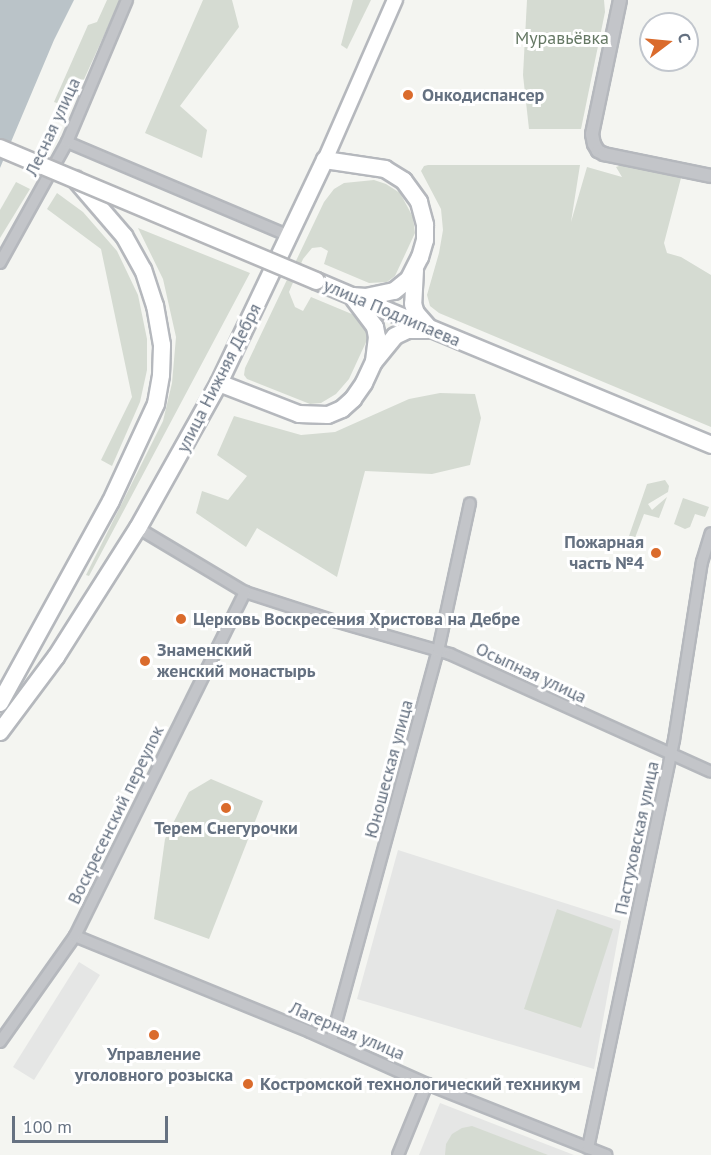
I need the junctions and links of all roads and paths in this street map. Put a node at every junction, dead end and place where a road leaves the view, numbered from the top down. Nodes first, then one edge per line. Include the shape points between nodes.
1 (127, 0) edge
2 (395, 0) edge
3 (620, 0) edge
4 (68, 142) junction
5 (0, 148) edge
6 (325, 160) junction
7 (711, 176) edge
8 (75, 179) junction
9 (289, 236) junction
10 (0, 263) edge
11 (415, 270) junction
12 (352, 296) junction
13 (431, 330) junction
14 (374, 362) junction
15 (219, 383) junction
16 (711, 446) edge
17 (470, 504) dead end
18 (138, 528) junction
19 (711, 533) edge
20 (245, 592) junction
21 (438, 651) junction
22 (0, 703) edge
23 (0, 732) edge
24 (671, 754) junction
25 (711, 772) edge
26 (75, 936) junction
27 (331, 1041) junction
28 (0, 1042) edge
29 (427, 1084) junction
30 (591, 1151) edge
31 (398, 1155) edge
32 (606, 1155) edge

1 - 4 street, Лесная улица
2 - 6 main road, улица Нижняя Дебря
3 - 7 street via 593,130 594,144 604,154
4 - 9 street
4 - 10 street, Лесная улица
5 - 8 main road, улица Подлипаева, bridge
6 - 9 main road, улица Нижняя Дебря
6 - 11 main road via 385,169 410,187 425,225 425,240
8 - 12 main road, улица Подлипаева, bridge
8 - 22 main road via 124,236 143,270 162,345 161,375 156,404 111,501
9 - 15 main road, улица Нижняя Дебря
11 - 12 main road via 394,291
11 - 13 main road via 413,304
12 - 13 main road, улица Подлипаева
12 - 14 main road via 375,327
13 - 14 main road via 408,330 395,336
13 - 16 main road, улица Подлипаева
14 - 15 main road via 353,399 342,409 316,417 281,408
15 - 18 main road, улица Нижняя Дебря
17 - 21 street, Юношеская улица
18 - 20 street, Осыпная улица
18 - 23 main road, улица Нижняя Дебря via 56,657
19 - 24 street, Пастуховская улица via 702,562
20 - 21 street, Осыпная улица
20 - 26 street, Воскресенский переулок
21 - 24 street, Осыпная улица
21 - 27 street, Юношеская улица
24 - 25 street, Осыпная улица
24 - 30 street, Пастуховская улица
26 - 27 street, Лагерная улица
26 - 28 street, Воскресенский переулок
27 - 29 street, Лагерная улица
29 - 30 street, Лагерная улица
29 - 31 street
30 - 32 street, Лагерная улица

